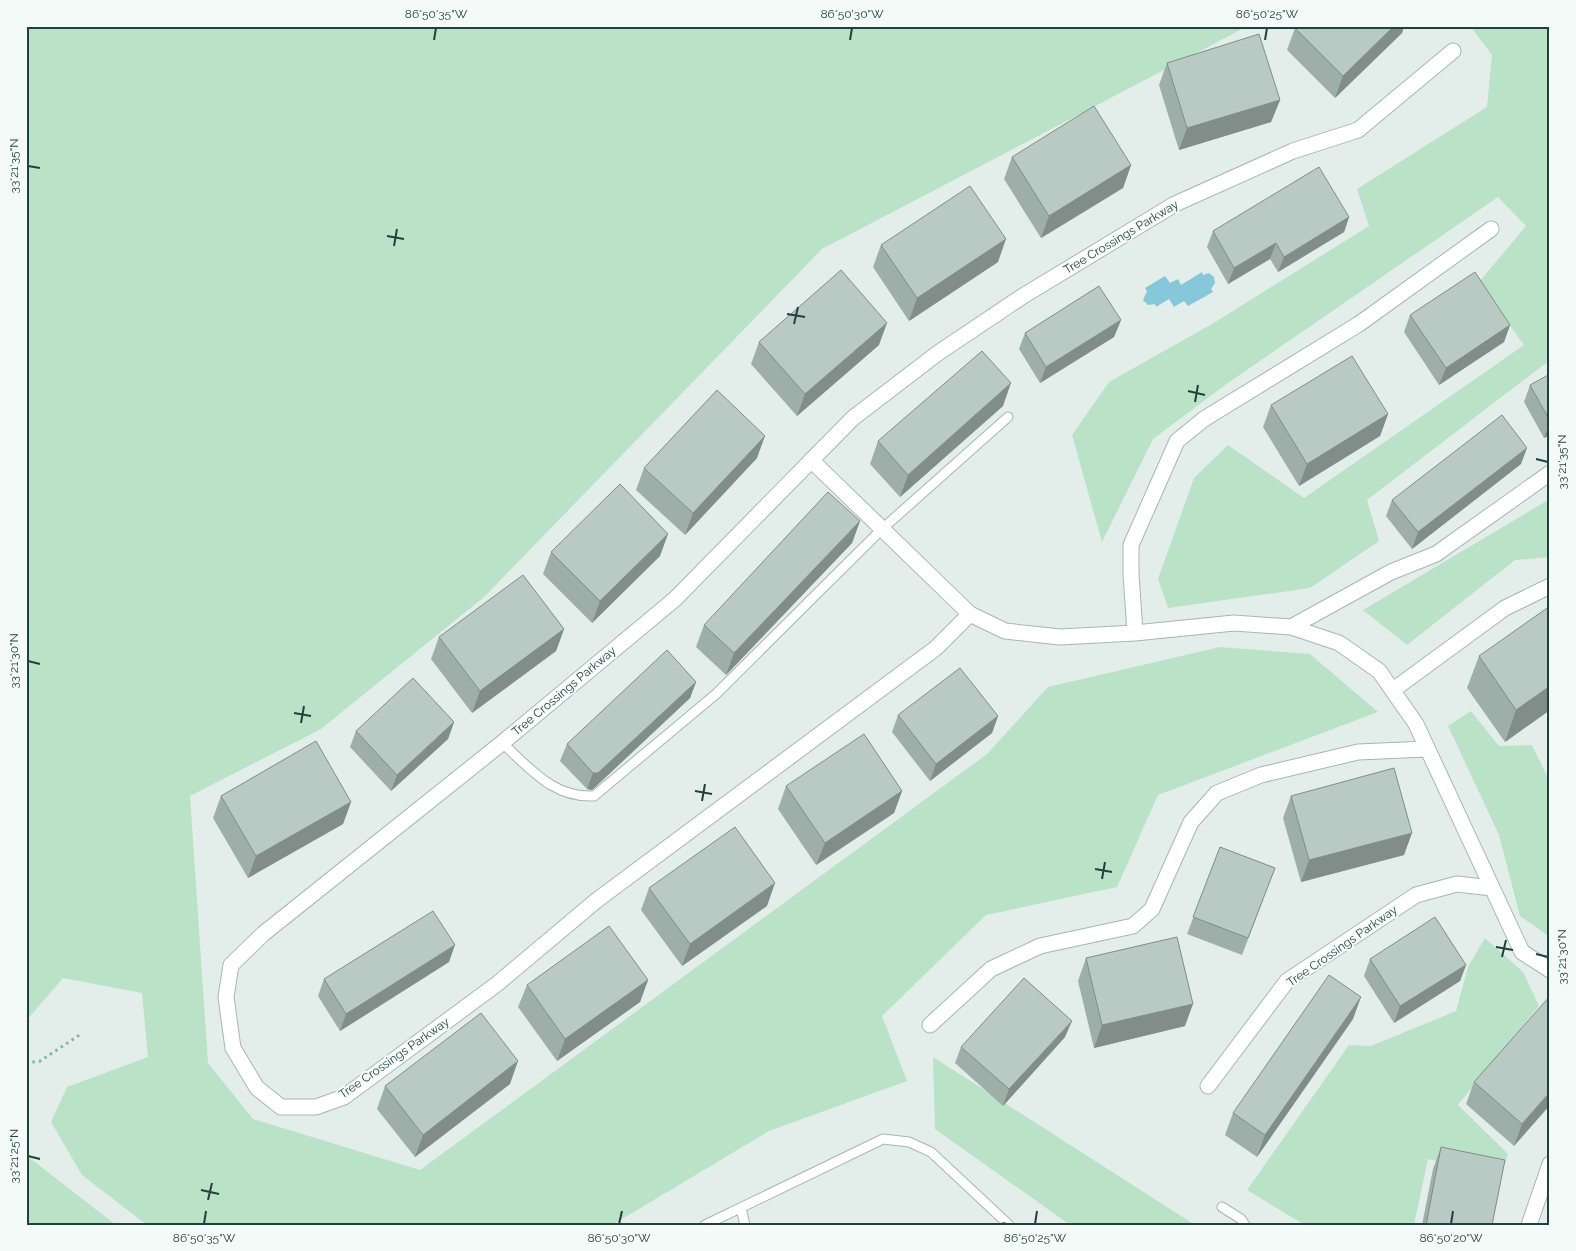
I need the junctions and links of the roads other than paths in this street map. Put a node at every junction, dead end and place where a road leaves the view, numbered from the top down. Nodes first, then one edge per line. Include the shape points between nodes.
1 (1453, 51) dead end
2 (1491, 229) dead end
3 (1008, 416) dead end
4 (811, 460) junction
5 (1550, 473) edge
6 (881, 530) junction
7 (1550, 586) edge
8 (970, 614) junction
9 (1291, 626) junction
10 (1135, 633) junction
11 (1393, 690) junction
12 (502, 743) junction
13 (1427, 748) junction
14 (1492, 888) junction
15 (1550, 970) edge
16 (930, 1025) dead end
17 (1208, 1086) dead end
18 (1550, 1164) edge
19 (1222, 1207) dead end
20 (741, 1208) junction
21 (705, 1225) edge
22 (745, 1225) edge
23 (1009, 1225) edge
24 (1245, 1225) edge
25 (1529, 1225) edge

1 - 4 street, Tree Crossings Parkway via 1358,130 1293,151 1175,204 1023,296 938,353 853,418
2 - 10 street via 1359,324 1204,419 1177,441 1131,545
3 - 6 lane
4 - 6 street
4 - 12 street, Tree Crossings Parkway via 675,599
5 - 9 street via 1436,554 1391,572
6 - 8 street
6 - 12 lane via 716,694 594,796 576,797 550,786
7 - 11 street via 1505,608
8 - 10 street via 1005,631 1060,637
8 - 12 street, Tree Crossings Parkway via 936,648 597,900 497,984 344,1097 316,1107 280,1107 257,1088 233,1048 226,997 231,965 263,934
9 - 10 street via 1234,623
9 - 11 street via 1339,643 1379,671
11 - 13 street via 1416,724
13 - 14 street
13 - 16 street via 1358,752 1261,774 1217,793 1191,822 1152,909 1133,926 1040,946 991,969
14 - 15 street via 1522,952
14 - 17 street, Tree Crossings Parkway via 1457,884 1416,895 1287,981
18 - 25 street
19 - 24 lane
20 - 21 lane
20 - 22 lane
20 - 23 lane via 883,1139 909,1142 931,1152

